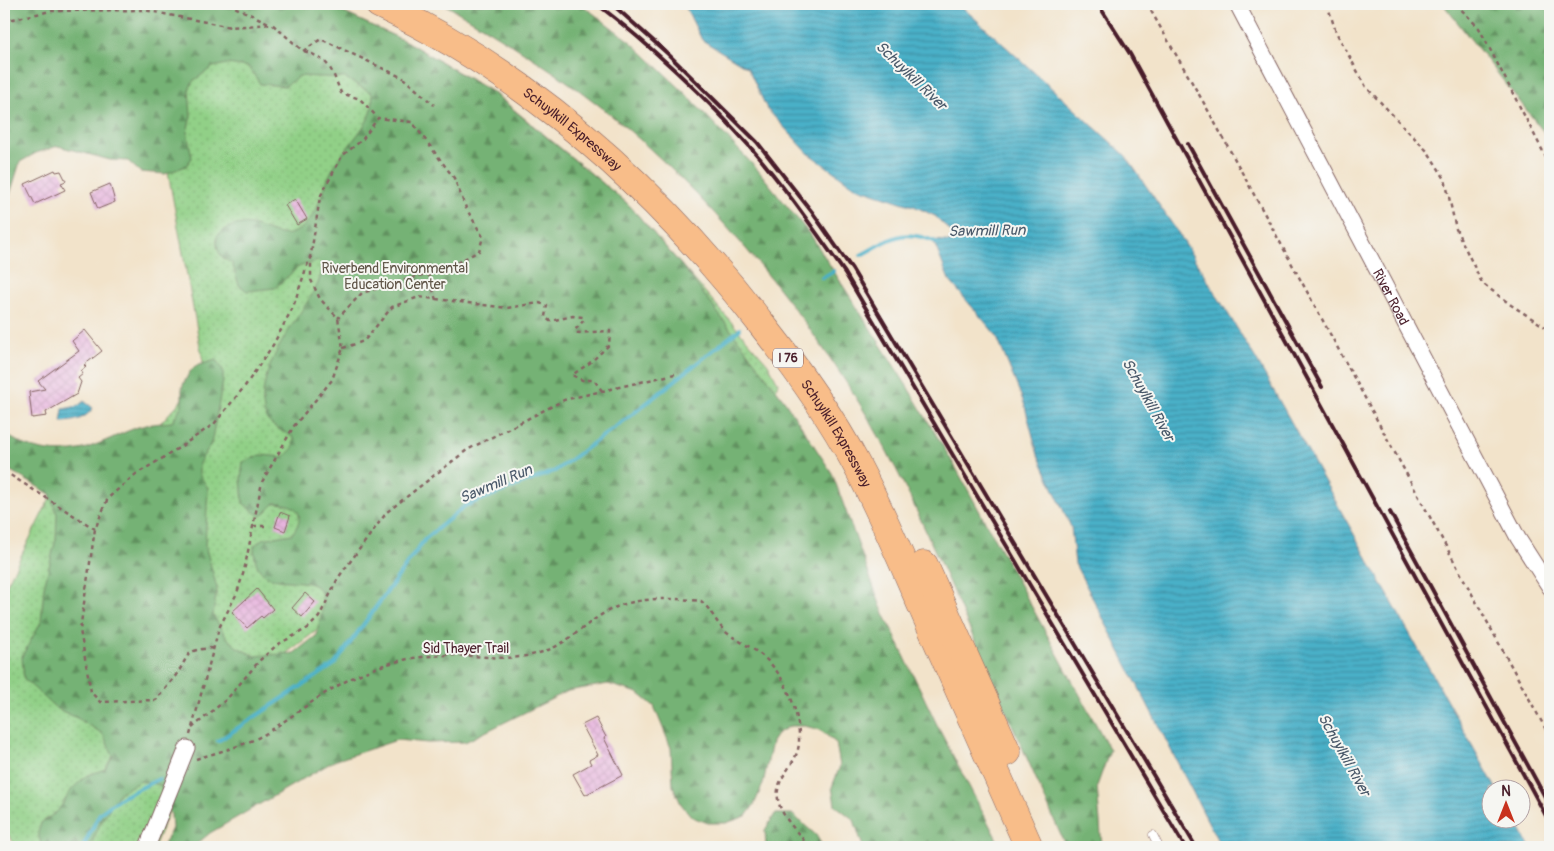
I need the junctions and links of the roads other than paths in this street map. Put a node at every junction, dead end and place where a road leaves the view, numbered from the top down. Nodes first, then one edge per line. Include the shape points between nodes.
1 (379, 4) edge
2 (412, 4) edge
3 (1238, 4) edge
4 (1550, 588) edge
5 (187, 748) road end
6 (1152, 835) dead end
7 (147, 847) edge
8 (1029, 847) edge
9 (1049, 847) edge
10 (1159, 847) edge

1 - 8 highway, Schuylkill Expressway / I 76 via 455,45 512,82 583,135 685,232 726,278 798,370 856,463
2 - 9 highway, Schuylkill Expressway / I 76 via 455,27 587,115 695,214 795,336 830,385 877,464 958,638
3 - 4 street, River Road via 1518,538
5 - 7 street
6 - 10 lane

